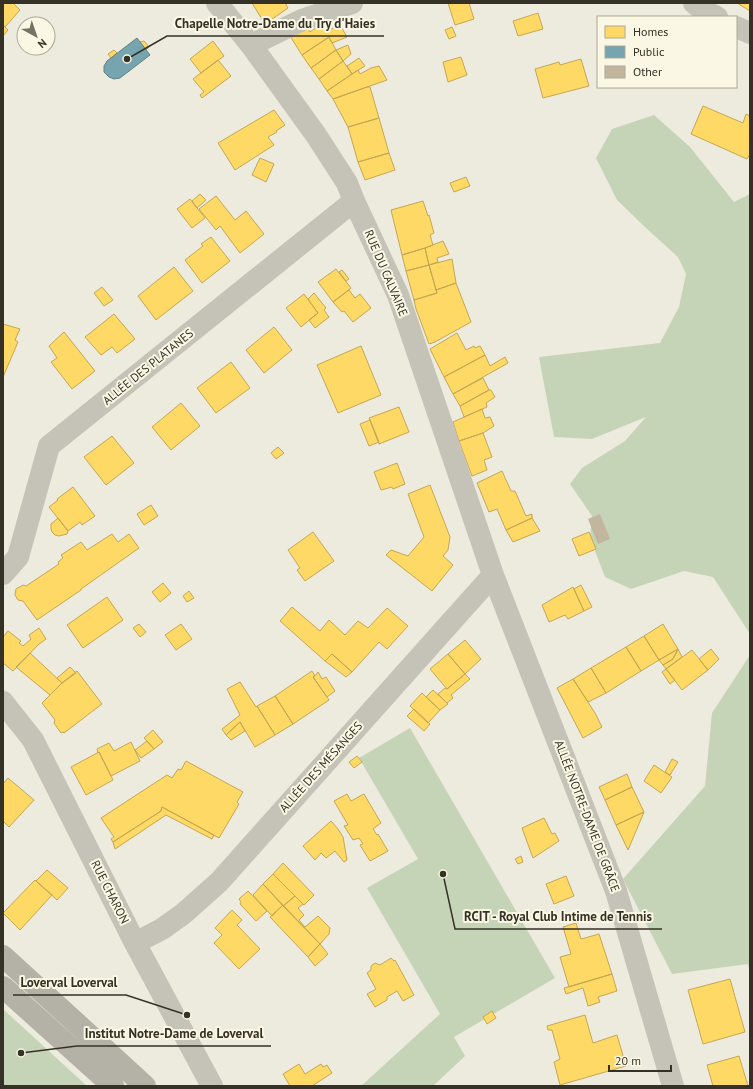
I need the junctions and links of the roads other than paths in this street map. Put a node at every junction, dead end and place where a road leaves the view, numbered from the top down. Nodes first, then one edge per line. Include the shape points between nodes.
1 (217, 3) edge
2 (352, 3) edge
3 (694, 3) edge
4 (715, 16) edge
5 (737, 27) edge
6 (750, 33) edge
7 (251, 45) junction
8 (354, 201) junction
9 (3, 574) edge
10 (493, 575) junction
11 (3, 702) edge
12 (135, 942) junction
13 (3, 956) edge
14 (3, 987) edge
15 (113, 1086) edge
16 (145, 1086) edge
17 (212, 1086) edge
18 (673, 1086) edge

1 - 7 street, RUE DU CALVAIRE
2 - 7 street via 302,20
3 - 4 street
5 - 6 street
7 - 8 street, RUE DU CALVAIRE via 316,135 347,183
8 - 9 street, ALLÉE DES PLATANES via 49,446 18,557
8 - 10 street, RUE DU CALVAIRE via 398,295
10 - 12 street, ALLÉE DES MÉSANGES via 219,882 183,914
10 - 18 street, ALLÉE NOTRE-DAME DE GRÂCE via 616,890
11 - 12 street, RUE CHARON via 33,740
12 - 17 street, RUE CHARON
13 - 16 main road
14 - 15 main road

